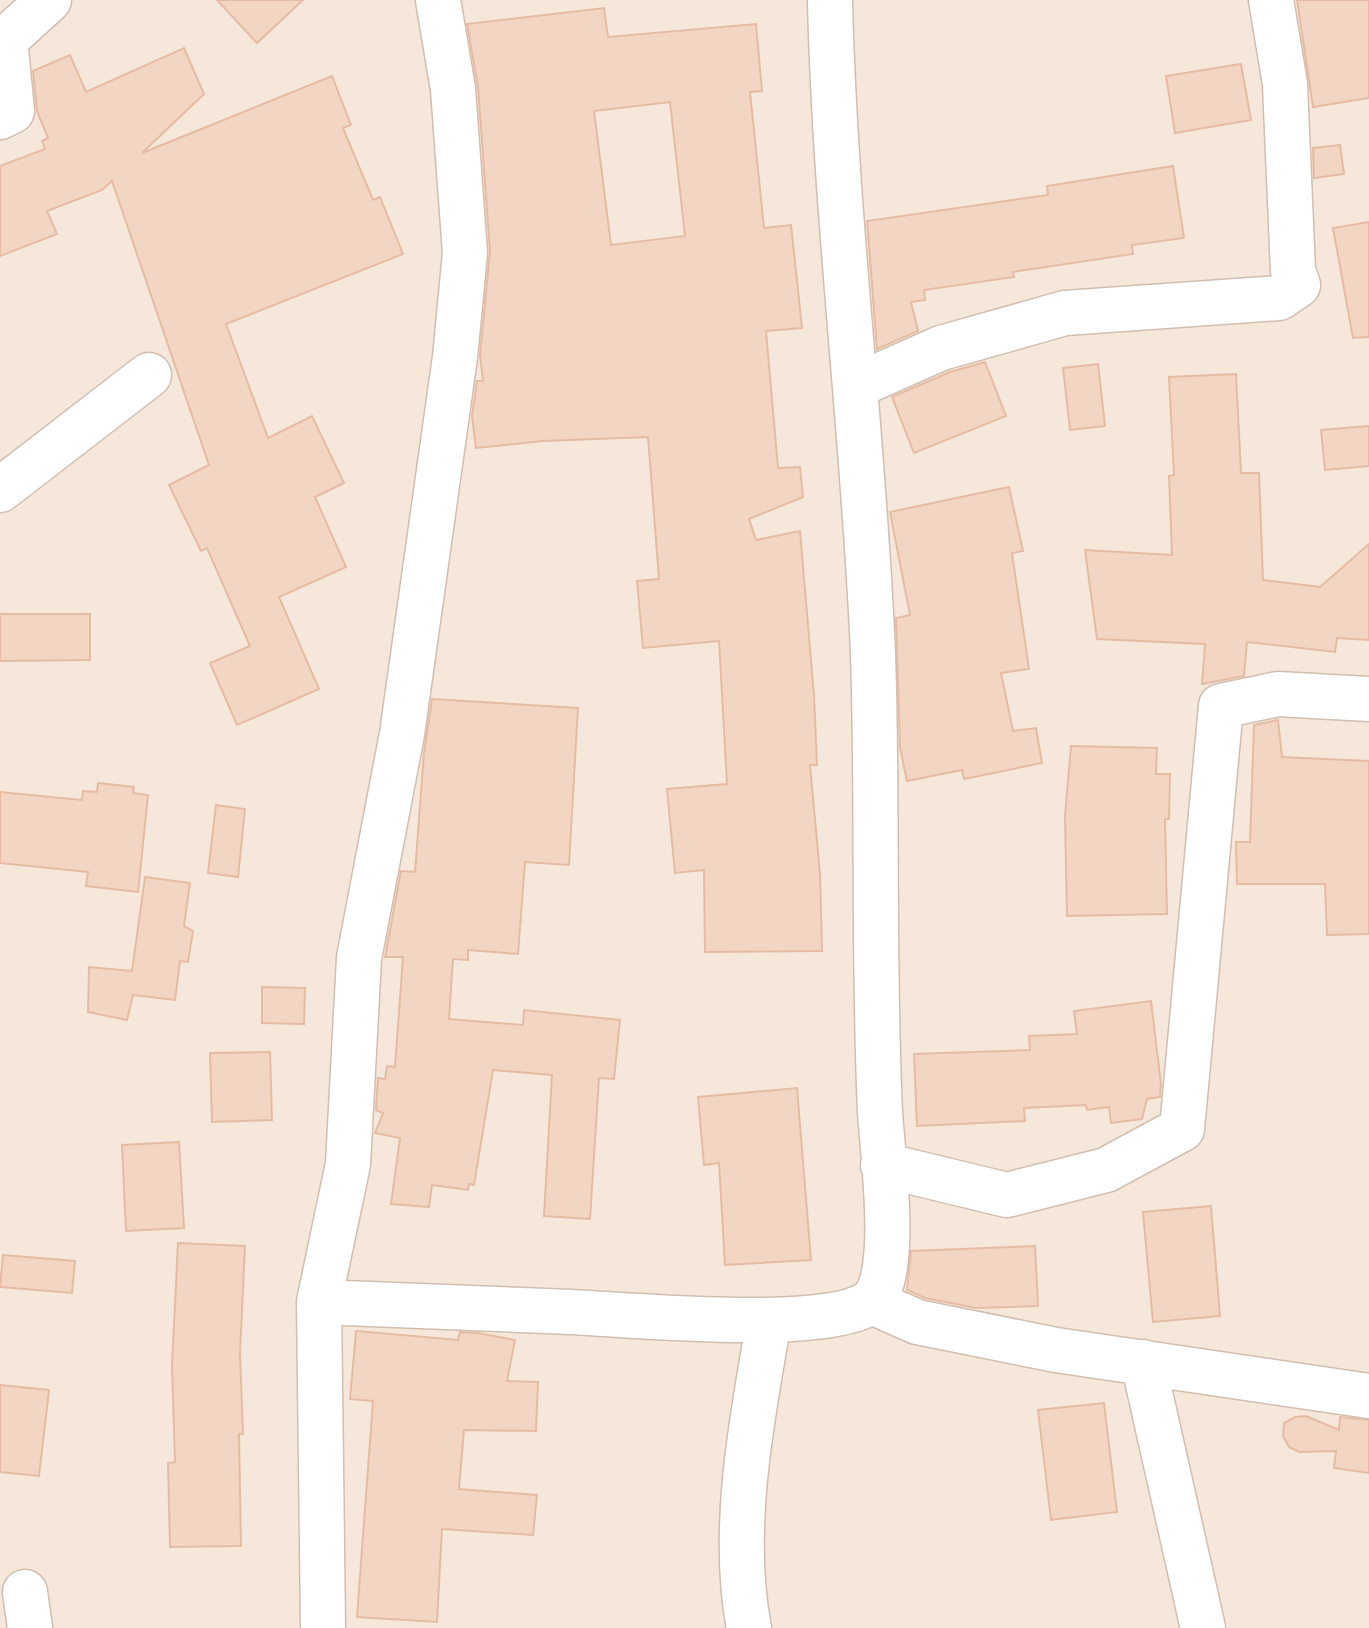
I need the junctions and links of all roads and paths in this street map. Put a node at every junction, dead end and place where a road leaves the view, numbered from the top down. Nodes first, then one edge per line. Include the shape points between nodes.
1 (49, 0) edge
2 (438, 0) edge
3 (830, 0) edge
4 (1271, 0) edge
5 (0, 117) edge
6 (149, 375) dead end
7 (858, 385) junction
8 (0, 490) edge
9 (1369, 699) edge
10 (883, 1165) junction
11 (319, 1302) junction
12 (872, 1302) junction
13 (769, 1321) junction
14 (1143, 1362) junction
15 (1369, 1396) edge
16 (323, 1628) edge
17 (749, 1628) edge
18 (1203, 1628) edge

1 - 5 street via 5,40 12,111
2 - 11 street via 453,89 465,253 402,734 359,958 348,1164
3 - 7 street via 832,83
4 - 7 street via 1285,84 1293,271 1298,285 1279,298 1065,313 941,348
6 - 8 street
7 - 10 street via 873,655
9 - 10 street via 1278,694 1221,706 1182,1129 1106,1170 1007,1195
10 - 12 street via 887,1254 882,1285
11 - 13 street
11 - 16 street
12 - 13 street via 844,1313
12 - 14 street via 917,1322
13 - 17 street via 744,1503
14 - 15 street
14 - 18 street

